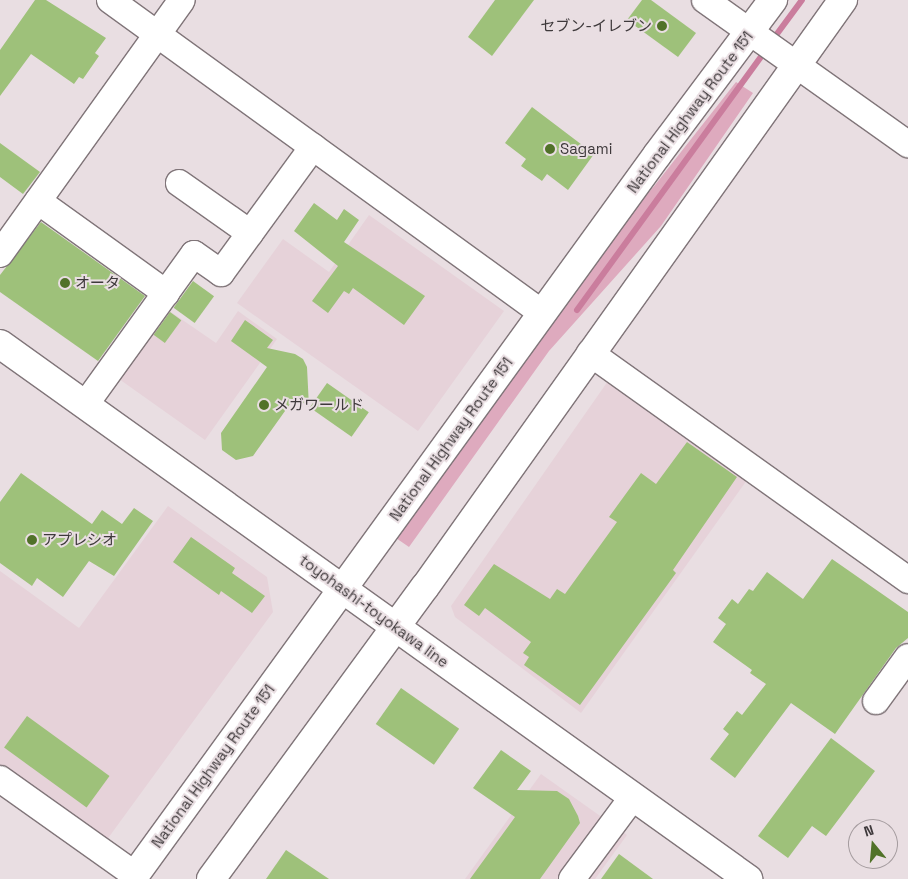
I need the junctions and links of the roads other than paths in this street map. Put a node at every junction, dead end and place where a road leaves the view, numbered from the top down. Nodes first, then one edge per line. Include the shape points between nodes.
1 (110, 0) edge
2 (182, 0) edge
3 (705, 0) edge
4 (773, 0) edge
5 (843, 0) edge
6 (752, 31) junction
7 (158, 34) junction
8 (796, 62) junction
9 (908, 144) edge
10 (313, 147) junction
11 (179, 183) dead end
12 (38, 201) junction
13 (250, 233) junction
14 (0, 254) edge
15 (166, 293) junction
16 (542, 313) junction
17 (0, 344) edge
18 (590, 353) junction
19 (85, 404) junction
20 (908, 580) edge
21 (343, 588) junction
22 (396, 627) junction
23 (908, 657) edge
24 (876, 701) dead end
25 (0, 779) edge
26 (633, 797) junction
27 (133, 877) edge
28 (211, 879) edge
29 (572, 879) edge
30 (748, 879) edge

1 - 7 street
2 - 7 street
3 - 6 street
4 - 6 main road, National Highway Route 151
5 - 8 main road
6 - 8 street
6 - 16 main road, National Highway Route 151
7 - 10 street
7 - 12 street
8 - 9 street
8 - 18 main road via 777,94
10 - 13 street
10 - 16 street
11 - 13 street
12 - 14 street
12 - 15 street
13 - 15 street via 221,273 194,254
15 - 19 street
16 - 21 main road, National Highway Route 151
17 - 19 main road, toyohashi-toyokawa line
18 - 20 street
18 - 22 main road
19 - 21 main road, toyohashi-toyokawa line
21 - 22 main road, toyohashi-toyokawa line
21 - 27 main road, National Highway Route 151
22 - 26 main road, toyohashi-toyokawa line
22 - 28 main road
23 - 24 street
25 - 27 street
26 - 29 street
26 - 30 main road, toyohashi-toyokawa line

